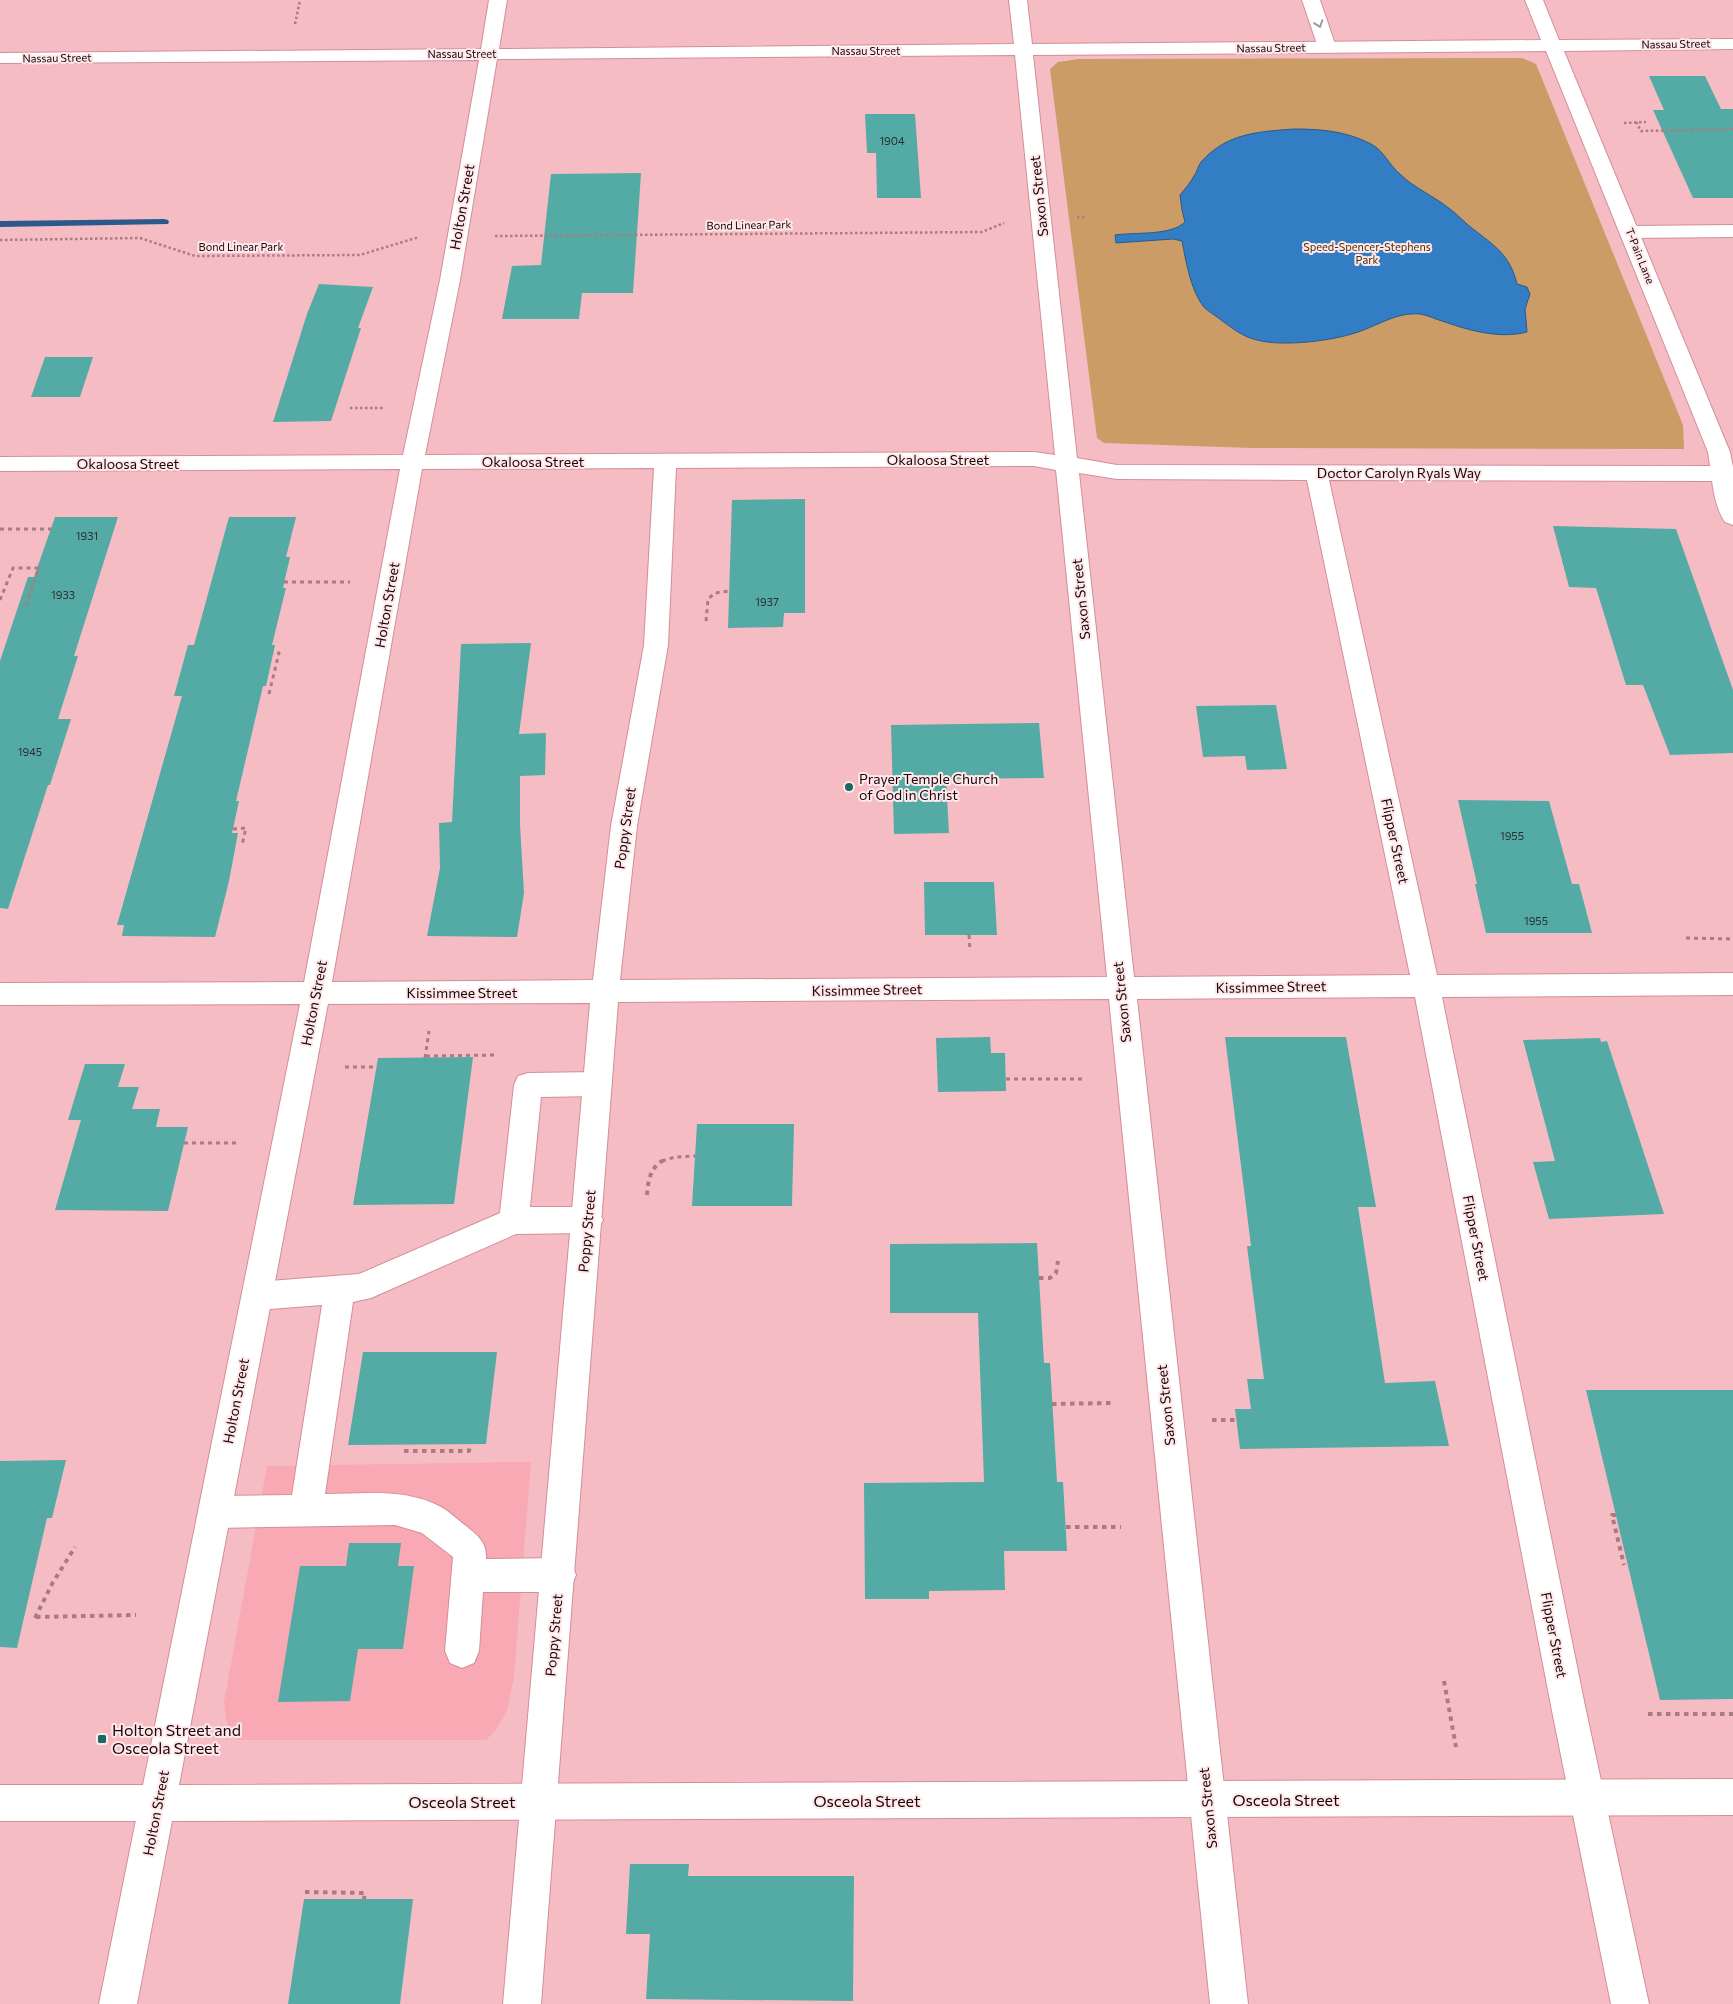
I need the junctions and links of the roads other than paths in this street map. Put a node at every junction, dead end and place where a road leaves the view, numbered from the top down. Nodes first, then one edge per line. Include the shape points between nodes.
1 (498, 0) edge
2 (1018, 0) edge
3 (1311, 0) edge
4 (1534, 0) edge
5 (1733, 44) edge
6 (1553, 46) junction
7 (1327, 48) junction
8 (1024, 50) junction
9 (489, 54) junction
10 (0, 58) edge
11 (1733, 231) edge
12 (1631, 232) junction
13 (665, 461) junction
14 (412, 462) junction
15 (0, 464) edge
16 (1066, 464) junction
17 (1316, 472) junction
18 (1728, 474) edge
19 (1733, 517) edge
20 (1733, 984) edge
21 (1426, 985) junction
22 (1120, 988) junction
23 (605, 992) junction
24 (316, 993) junction
25 (0, 994) edge
26 (598, 1084) junction
27 (588, 1220) junction
28 (514, 1221) junction
29 (340, 1290) junction
30 (257, 1296) junction
31 (306, 1511) junction
32 (215, 1512) junction
33 (559, 1575) junction
34 (468, 1576) junction
35 (462, 1651) dead end
36 (1586, 1797) junction
37 (1733, 1797) edge
38 (1208, 1800) junction
39 (540, 1802) junction
40 (0, 1803) edge
41 (158, 1803) junction
42 (118, 2004) edge
43 (522, 2004) edge
44 (1229, 2004) edge
45 (1630, 2004) edge

1 - 9 street, Holton Street
2 - 8 street, Saxon Street
3 -> 7 street
4 - 6 street, T-Pain Lane
5 - 6 street, Nassau Street
6 - 7 street, Nassau Street
6 - 12 street, T-Pain Lane
7 - 8 street, Nassau Street
8 - 9 street, Nassau Street
8 - 16 street, Saxon Street
9 - 10 street, Nassau Street
9 - 14 street, Holton Street via 450,280
11 - 12 street
12 - 18 street, T-Pain Lane
13 - 14 street, Okaloosa Street
13 - 16 street, Okaloosa Street via 1034,459
13 - 23 street, Poppy Street via 656,645 624,826
14 - 15 street, Okaloosa Street
14 - 24 street, Holton Street
16 - 17 street, Doctor Carolyn Ryals Way via 1117,472
16 - 22 street, Saxon Street
17 - 18 street, Doctor Carolyn Ryals Way
17 - 21 street, Flipper Street
18 - 19 street, T-Pain Lane via 1726,499
20 - 21 street, Kissimmee Street
21 - 22 street, Kissimmee Street
21 - 36 street, Flipper Street
22 - 23 street, Kissimmee Street
22 - 38 street, Saxon Street
23 - 24 street, Kissimmee Street
23 - 26 street, Poppy Street
24 - 25 street, Kissimmee Street
24 - 30 street, Holton Street
26 - 27 street, Poppy Street
26 - 28 street via 528,1085
27 - 28 street
27 - 33 street, Poppy Street
28 - 29 street via 360,1288
29 - 30 street
29 - 31 street
30 - 32 street, Holton Street
31 - 32 street
31 - 34 street via 395,1509 431,1519 470,1550
32 - 41 street, Holton Street
33 - 34 street
33 - 39 street, Poppy Street
34 - 35 street
36 - 37 street, Osceola Street
36 - 38 street, Osceola Street
36 - 45 street, Flipper Street
38 - 39 street, Osceola Street
38 - 44 street, Saxon Street
39 - 41 street, Osceola Street
39 - 43 street, Poppy Street
40 - 41 street, Osceola Street
41 - 42 street, Holton Street

